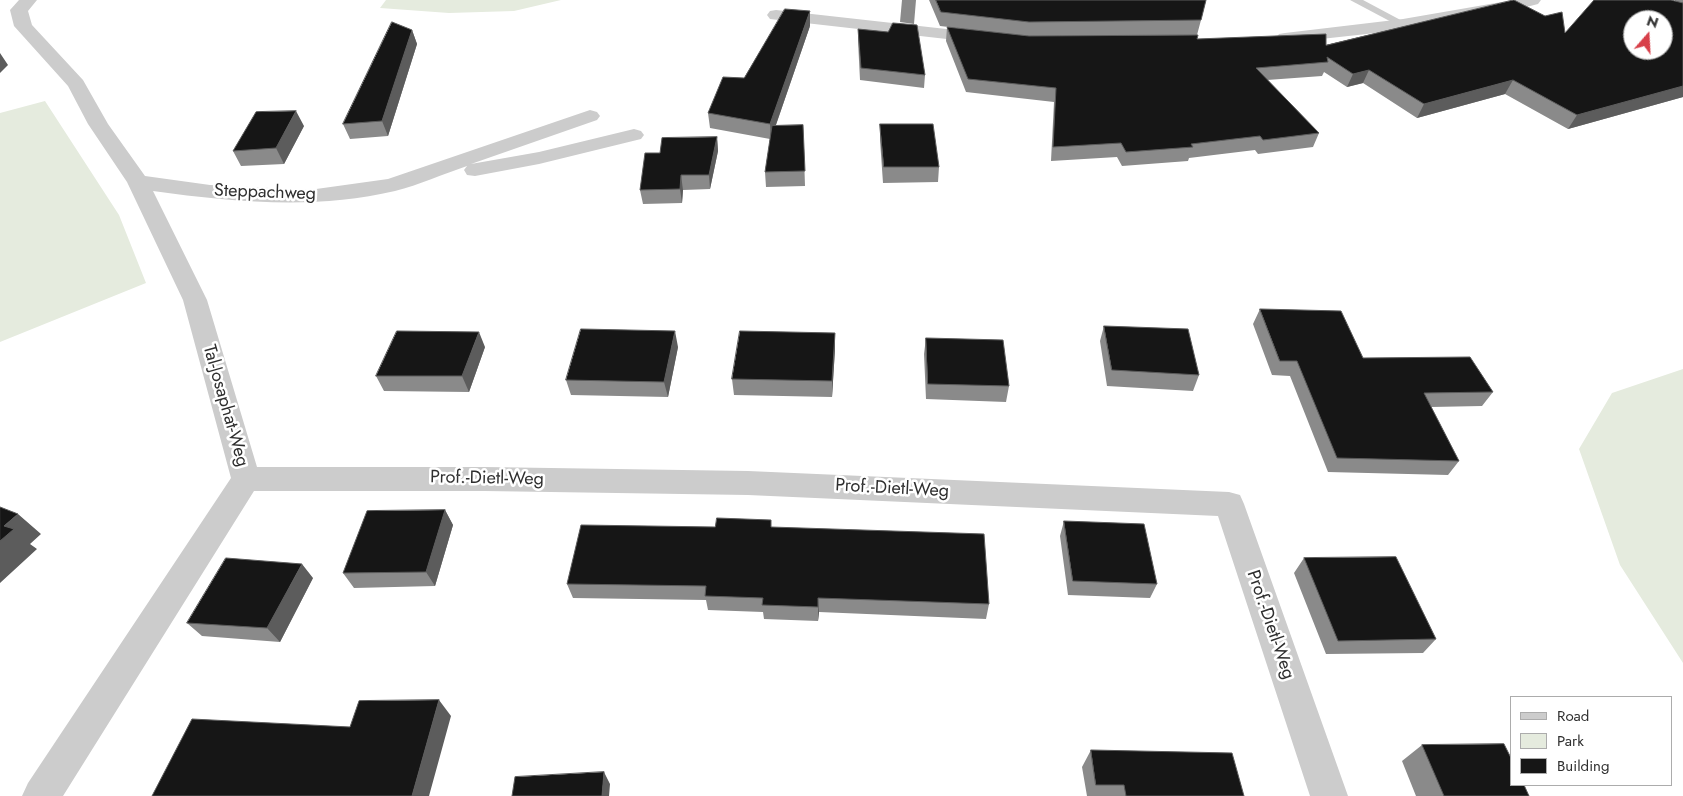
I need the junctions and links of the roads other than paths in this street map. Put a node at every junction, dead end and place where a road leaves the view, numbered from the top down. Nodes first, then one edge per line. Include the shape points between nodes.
1 (793, 0) edge
2 (1355, 0) edge
3 (1532, 0) edge
4 (23, 5) edge
5 (1403, 24) junction
6 (1271, 39) edge
7 (1000, 40) edge
8 (590, 116) dead end
9 (634, 135) dead end
10 (138, 182) junction
11 (392, 185) junction
12 (246, 479) junction
13 (41, 796) edge
14 (1329, 796) edge

1 - 7 street via 776,15
2 - 5 lane
3 - 5 street
4 - 10 street, Tal-Josaphat-Weg via 23,26 76,84 98,124
5 - 6 street
8 - 11 street, Steppachweg
9 - 11 street, Steppachweg via 539,158
10 - 11 street, Steppachweg via 210,192 309,198
10 - 12 street, Tal-Josaphat-Weg via 195,300
12 - 13 street, Tal-Josaphat-Weg
12 - 14 street, Prof.-Dietl-Weg via 748,483 1229,504

